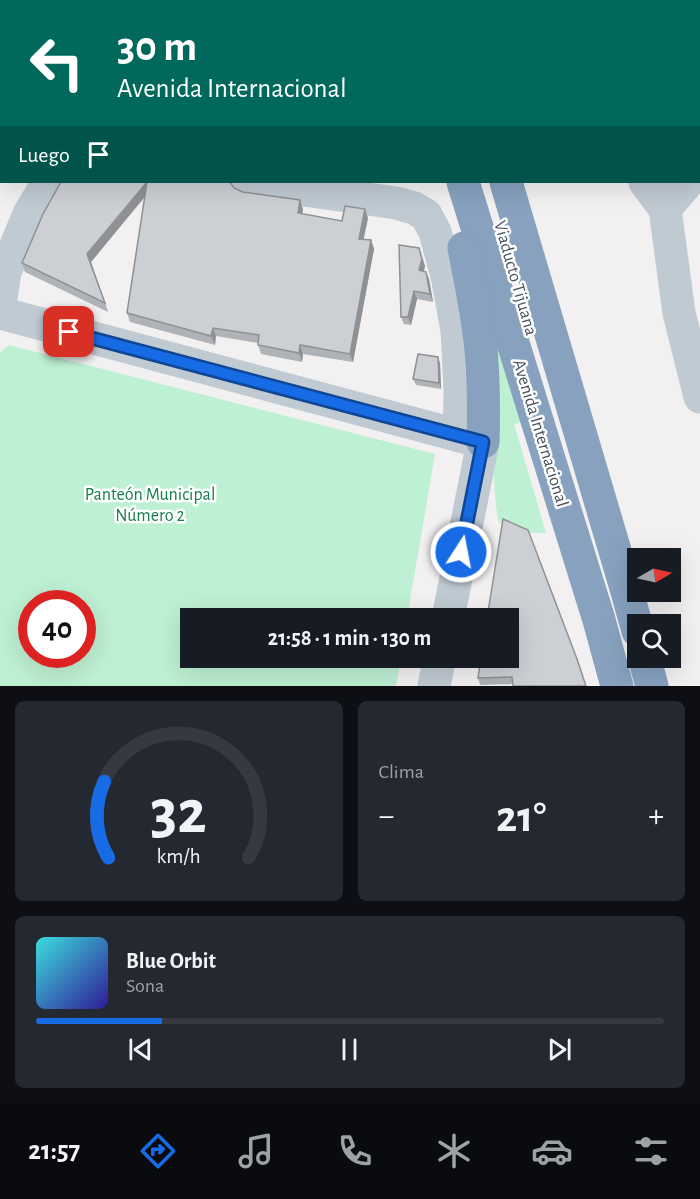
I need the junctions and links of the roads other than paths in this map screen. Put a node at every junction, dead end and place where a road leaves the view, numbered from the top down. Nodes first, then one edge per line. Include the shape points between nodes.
1 (47, 183) edge
2 (256, 183) edge
3 (449, 183) edge
4 (463, 183) edge
5 (487, 183) edge
6 (506, 183) edge
7 (526, 183) edge
8 (646, 183) edge
9 (687, 183) edge
10 (665, 209) junction
11 (0, 304) edge
12 (0, 314) edge
13 (700, 397) edge
14 (471, 439) junction
15 (633, 548) edge
16 (449, 608) edge
17 (633, 614) edge
18 (438, 668) edge
19 (647, 668) edge
20 (664, 668) edge
21 (434, 686) edge
22 (617, 686) edge
23 (633, 686) edge
24 (652, 686) edge
25 (669, 686) edge

1 - 11 street via 29,214 5,272
2 - 14 street via 396,203 426,215 447,276 457,330 460,390
3 - 14 highway via 481,342 484,398
4 - 22 highway, Avenida Internacional
5 - 23 highway, Viaducto Tijuana
6 - 17 highway, Viaducto Tijuana
7 - 15 highway via 600,421
8 - 10 street
9 - 10 street
10 - 13 street via 679,313
12 - 14 street
14 - 16 street
18 - 21 street
19 - 24 highway
20 - 25 highway

